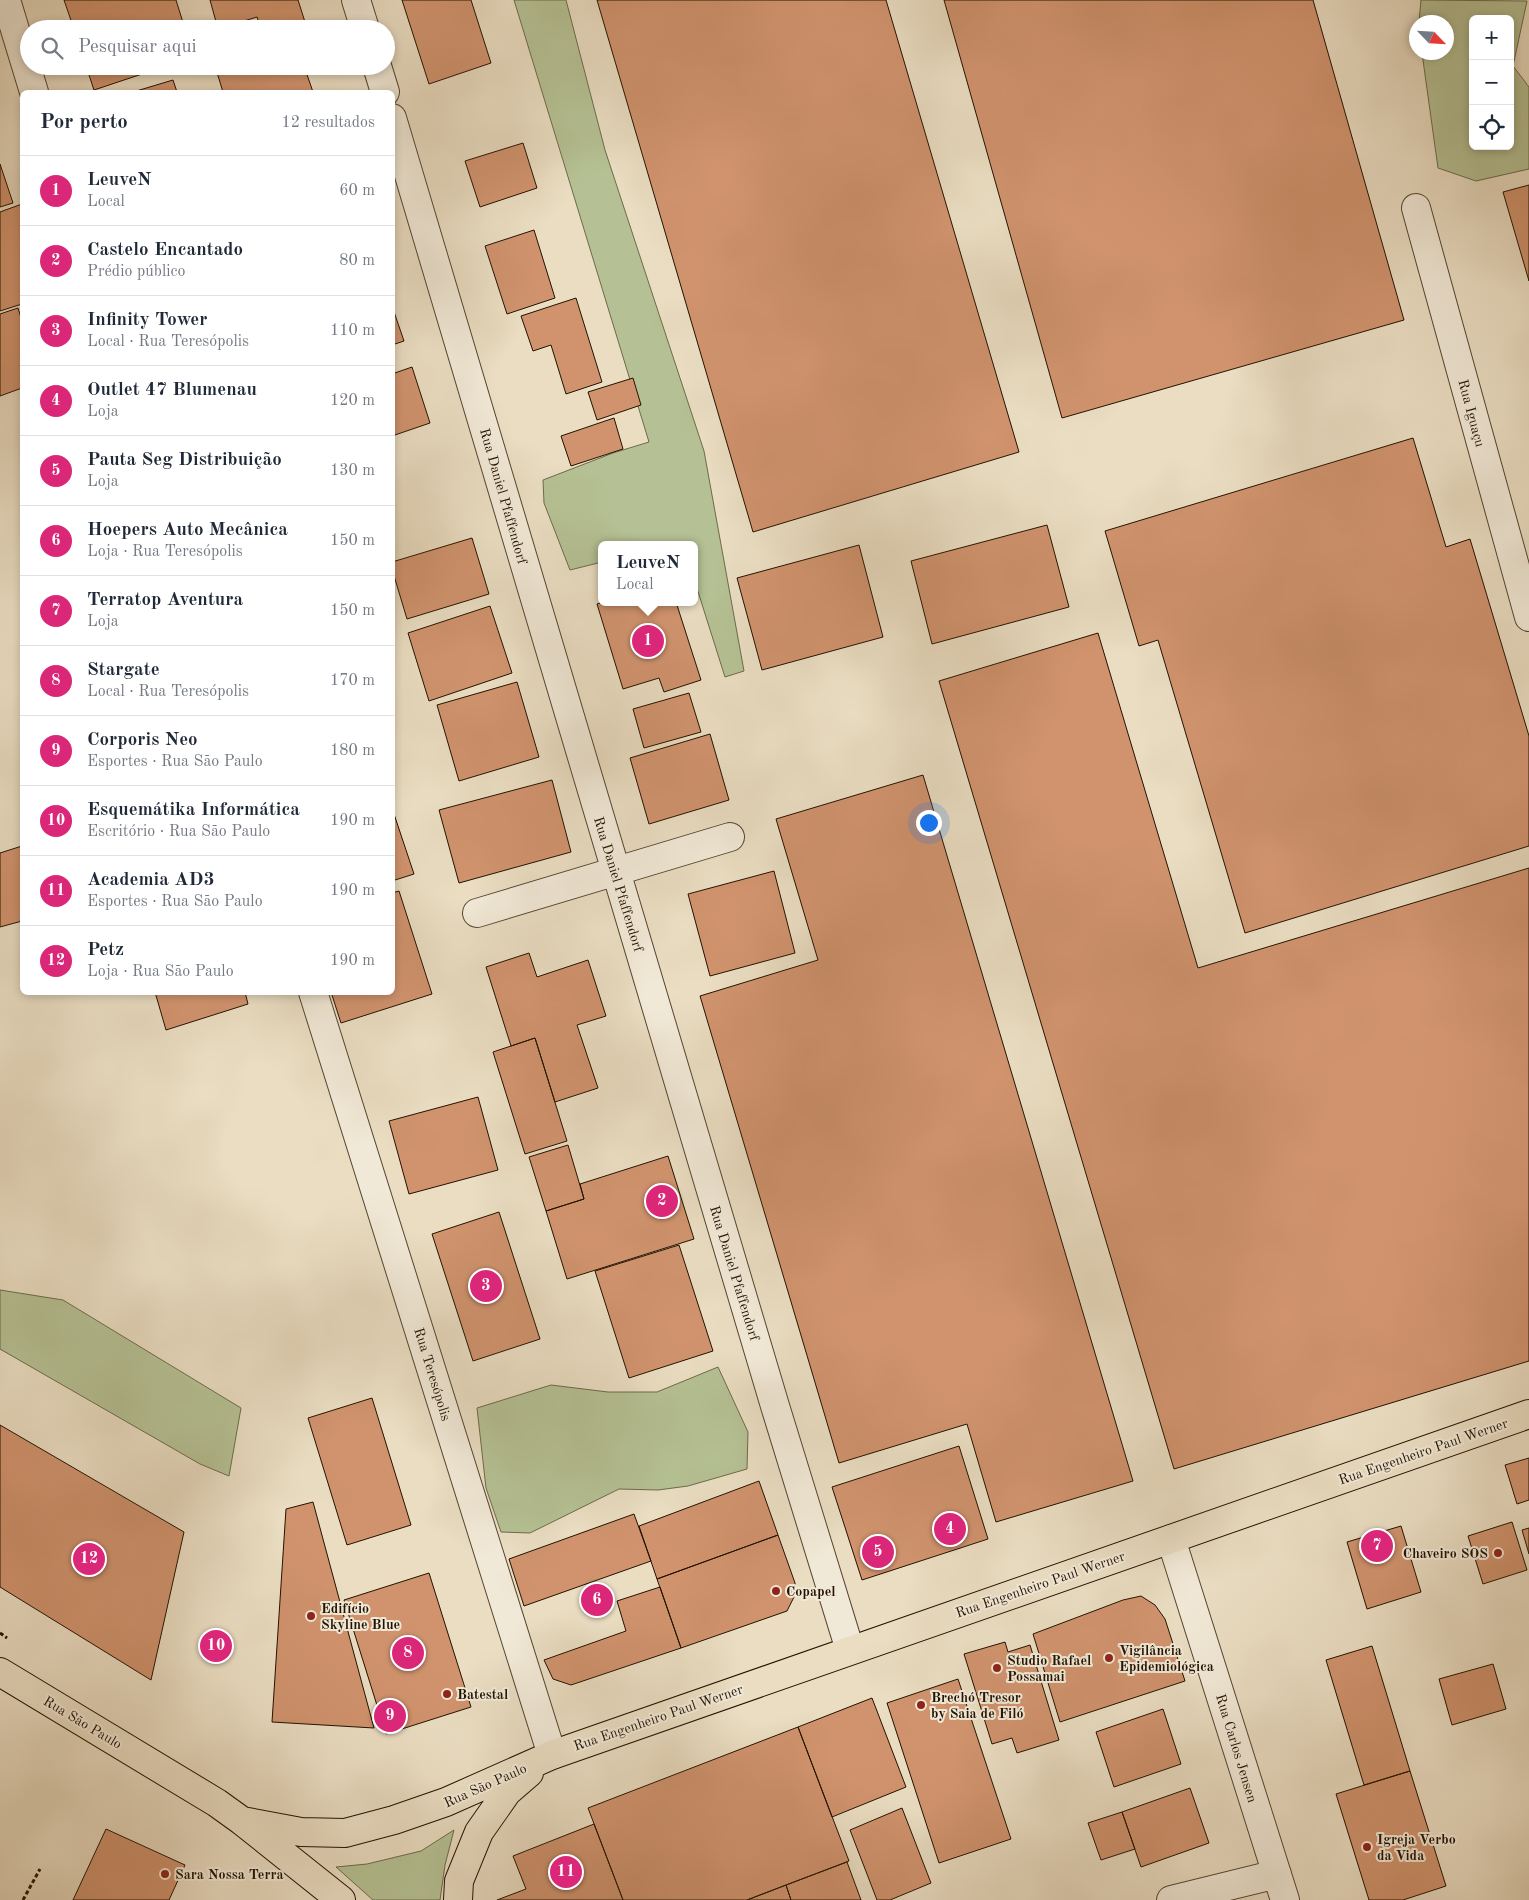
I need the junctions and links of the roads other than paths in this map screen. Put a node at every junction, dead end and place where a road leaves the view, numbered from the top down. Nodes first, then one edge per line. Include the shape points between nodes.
1 (6, 0) edge
2 (356, 0) edge
3 (362, 20) edge
4 (20, 46) edge
5 (29, 75) edge
6 (380, 75) edge
7 (33, 90) edge
8 (384, 90) edge
9 (395, 128) edge
10 (1416, 208) dead end
11 (1529, 618) edge
12 (730, 837) dead end
13 (615, 871) junction
14 (477, 912) dead end
15 (314, 995) edge
16 (1529, 1414) edge
17 (1171, 1539) junction
18 (850, 1650) junction
19 (0, 1672) edge
20 (552, 1755) junction
21 (242, 1821) junction
22 (1277, 1874) junction
23 (341, 1900) edge
24 (458, 1900) edge
25 (1172, 1900) edge
26 (1285, 1900) edge

1 - 4 street
2 - 3 street
5 - 7 street
6 - 8 street
9 - 13 street, Rua Daniel Pfaffendorf
10 - 11 street, Rua Iguaçu
12 - 13 street
13 - 14 street
13 - 18 street, Rua Daniel Pfaffendorf
15 - 20 street, Rua Teresópolis
16 - 17 main road, Rua Engenheiro Paul Werner
17 - 18 main road, Rua Engenheiro Paul Werner
17 - 22 street, Rua Carlos Jensen
18 - 20 main road, Rua Engenheiro Paul Werner
19 - 21 main road, Rua São Paulo
20 - 21 main road, Rua São Paulo via 446,1802 345,1833 300,1832
20 - 24 main road, Rua São Paulo via 507,1792 478,1832 459,1880
21 - 23 main road, Rua São Paulo
22 - 25 street
22 - 26 street, Rua Carlos Jensen

